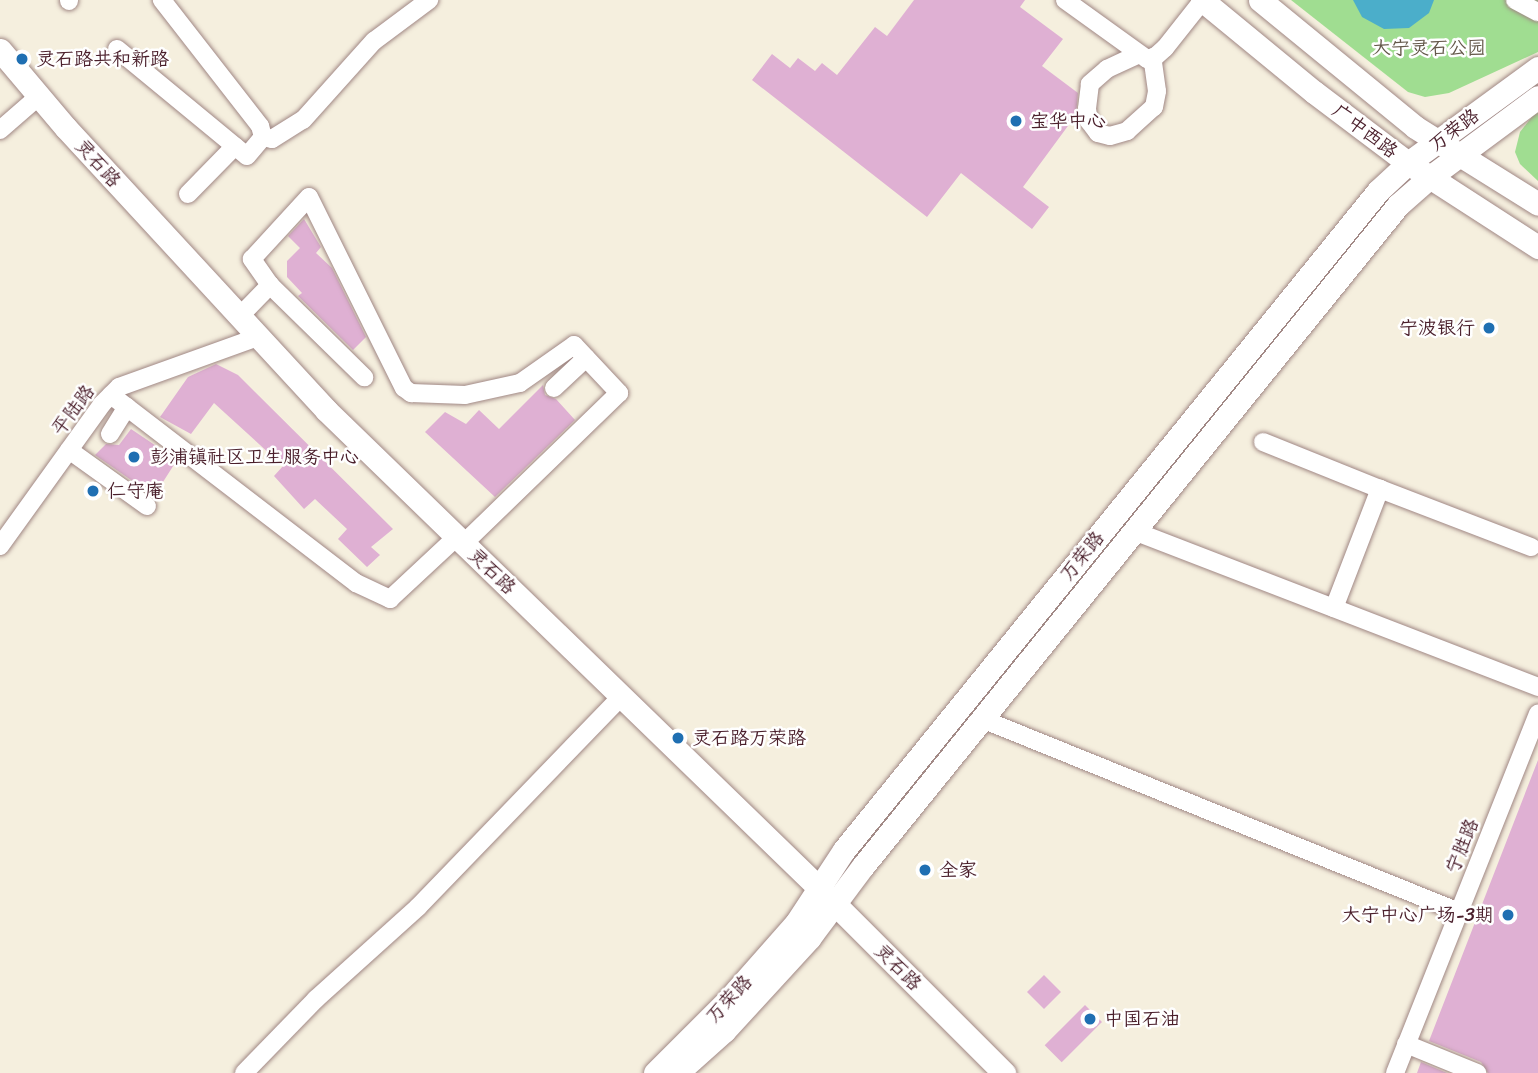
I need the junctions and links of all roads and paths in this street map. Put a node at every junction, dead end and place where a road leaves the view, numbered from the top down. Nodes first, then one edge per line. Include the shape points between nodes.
1 (162, 0) edge
2 (429, 0) edge
3 (1065, 0) edge
4 (1203, 0) edge
5 (1260, 0) edge
6 (1515, 0) edge
7 (1538, 12) edge
8 (117, 49) dead end
9 (0, 50) edge
10 (1144, 56) junction
11 (1538, 68) edge
12 (0, 72) edge
13 (1538, 97) edge
14 (30, 104) junction
15 (0, 130) edge
16 (263, 137) junction
17 (1438, 143) junction
18 (234, 146) junction
19 (1459, 156) junction
20 (1408, 163) junction
21 (1430, 177) junction
22 (188, 194) dead end
23 (1538, 204) edge
24 (1538, 247) edge
25 (270, 285) junction
26 (239, 317) junction
27 (252, 339) junction
28 (586, 358) junction
29 (363, 377) dead end
30 (554, 388) dead end
31 (111, 395) junction
32 (127, 407) junction
33 (110, 434) dead end
34 (1263, 442) dead end
35 (69, 450) junction
36 (1380, 489) junction
37 (147, 506) dead end
38 (1134, 531) junction
39 (457, 543) junction
40 (0, 546) edge
41 (1531, 547) dead end
42 (1334, 608) junction
43 (1538, 687) edge
44 (615, 703) junction
45 (1538, 713) edge
46 (982, 719) junction
47 (1534, 734) edge
48 (824, 901) junction
49 (1459, 912) junction
50 (1406, 1044) junction
51 (244, 1073) edge
52 (655, 1073) edge
53 (677, 1073) edge
54 (984, 1073) edge
55 (1004, 1073) edge
56 (1395, 1073) edge
57 (1477, 1073) edge

1 - 16 street via 260,126
2 - 16 street via 374,41 303,120 272,139
3 - 10 street
4 - 10 street via 1165,48
4 - 20 main road, 广中西路
5 - 17 main road, 广中西路
6 - 7 street
8 - 18 street
9 - 26 main road, 灵石路
10 - 10 street via 1157,91 1154,107 1127,131 1110,136 1098,133 1087,109 1090,84 1107,69
11 - 17 main road, 万荣路
12 - 14 main road, 灵石路
13 - 19 main road, 万荣路
14 - 15 street
14 - 27 main road, 灵石路
16 - 18 street via 247,156
17 - 19 main road, 广中西路
17 - 20 main road, 万荣路
18 - 22 street
19 - 21 main road, 万荣路
19 - 23 main road, 广中西路
20 - 21 main road, 广中西路
20 - 48 main road, 万荣路 via 1378,191 844,850
21 - 24 main road, 广中西路
21 - 38 main road, 万荣路 via 1398,205
25 - 26 street
25 - 28 street via 252,259 309,197 332,255 404,388 411,393 464,395 520,383 574,345
25 - 29 street
26 - 27 main road, 灵石路
27 - 31 street, 平陆路 via 119,387
27 - 39 main road, 灵石路
28 - 30 street
28 - 39 street via 619,393
31 - 32 street
31 - 35 street, 平陆路
32 - 33 street
32 - 39 street via 356,583 390,599
34 - 36 street
35 - 37 street
35 - 40 street, 平陆路
36 - 41 street
36 - 42 street
38 - 42 street
38 - 46 main road, 万荣路
39 - 44 main road, 灵石路
39 - 48 main road, 灵石路
42 - 43 street
44 - 48 main road, 灵石路
44 - 51 street via 418,907 316,999
45 - 47 street, 宁胜路
46 - 48 main road, 万荣路
46 - 49 street
47 - 49 street, 宁胜路
48 - 52 main road, 万荣路 via 796,923
48 - 53 main road, 万荣路 via 741,1013
48 - 54 main road, 灵石路
48 - 55 main road, 灵石路
49 - 50 street, 宁胜路
50 - 56 street, 宁胜路
50 - 57 street

